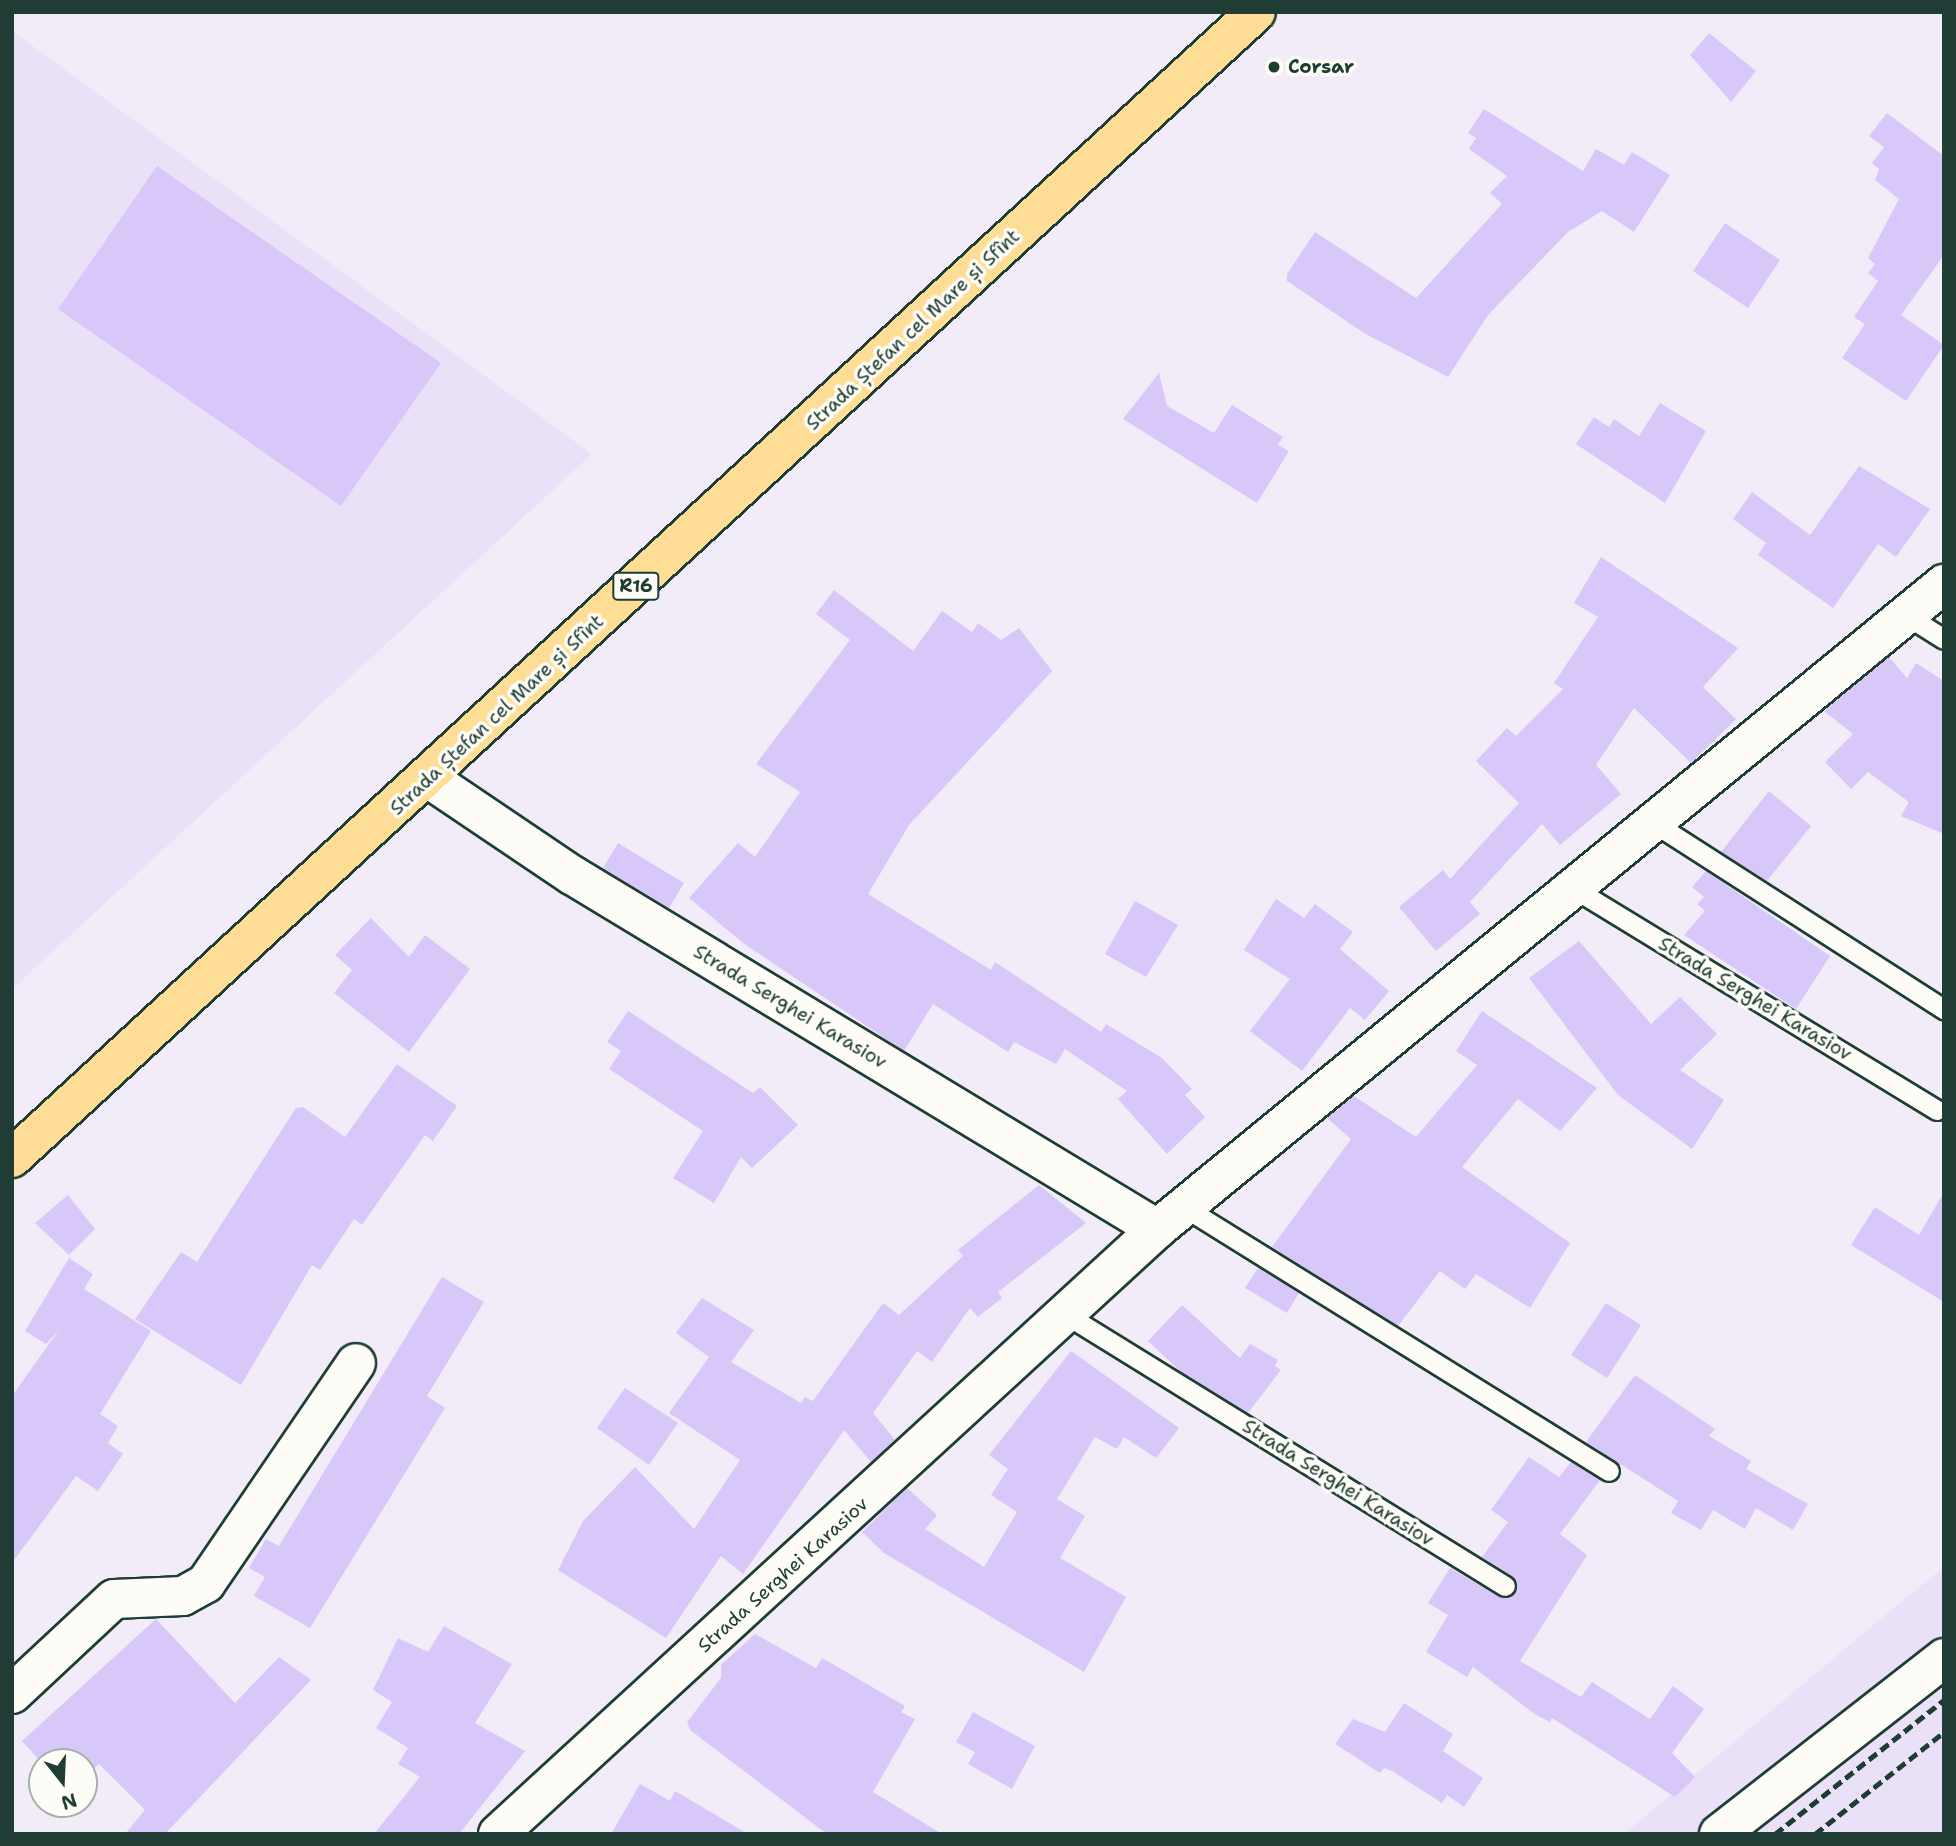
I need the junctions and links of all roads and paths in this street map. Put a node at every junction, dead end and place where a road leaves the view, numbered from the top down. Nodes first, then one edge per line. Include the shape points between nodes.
1 (1256, 12) edge
2 (1944, 584) edge
3 (1909, 617) junction
4 (1944, 639) edge
5 (428, 778) junction
6 (1654, 823) junction
7 (1573, 888) junction
8 (1944, 1009) edge
9 (1937, 1110) dead end
10 (12, 1158) edge
11 (1170, 1218) junction
12 (1065, 1314) junction
13 (356, 1363) dead end
14 (1609, 1471) dead end
15 (1505, 1586) dead end
16 (1944, 1658) edge
17 (12, 1694) edge
18 (498, 1834) edge
19 (1720, 1834) edge

1 - 5 main road, Strada Ștefan cel Mare și Sfînt / R16
2 - 3 street, Strada Serghei Karasiov
3 - 4 lane
3 - 6 street, Strada Serghei Karasiov
5 - 10 main road, Strada Ștefan cel Mare și Sfînt / R16
5 - 11 street, Strada Serghei Karasiov via 572,875
6 - 7 street, Strada Serghei Karasiov
6 - 8 lane
7 - 9 lane, Strada Serghei Karasiov
7 - 11 street, Strada Serghei Karasiov
11 - 12 street, Strada Serghei Karasiov
11 - 14 lane, Strada Serghei Karasiov
12 - 15 lane, Strada Serghei Karasiov
12 - 18 street, Strada Serghei Karasiov
13 - 17 street via 206,1583 183,1596 114,1599
16 - 19 street

